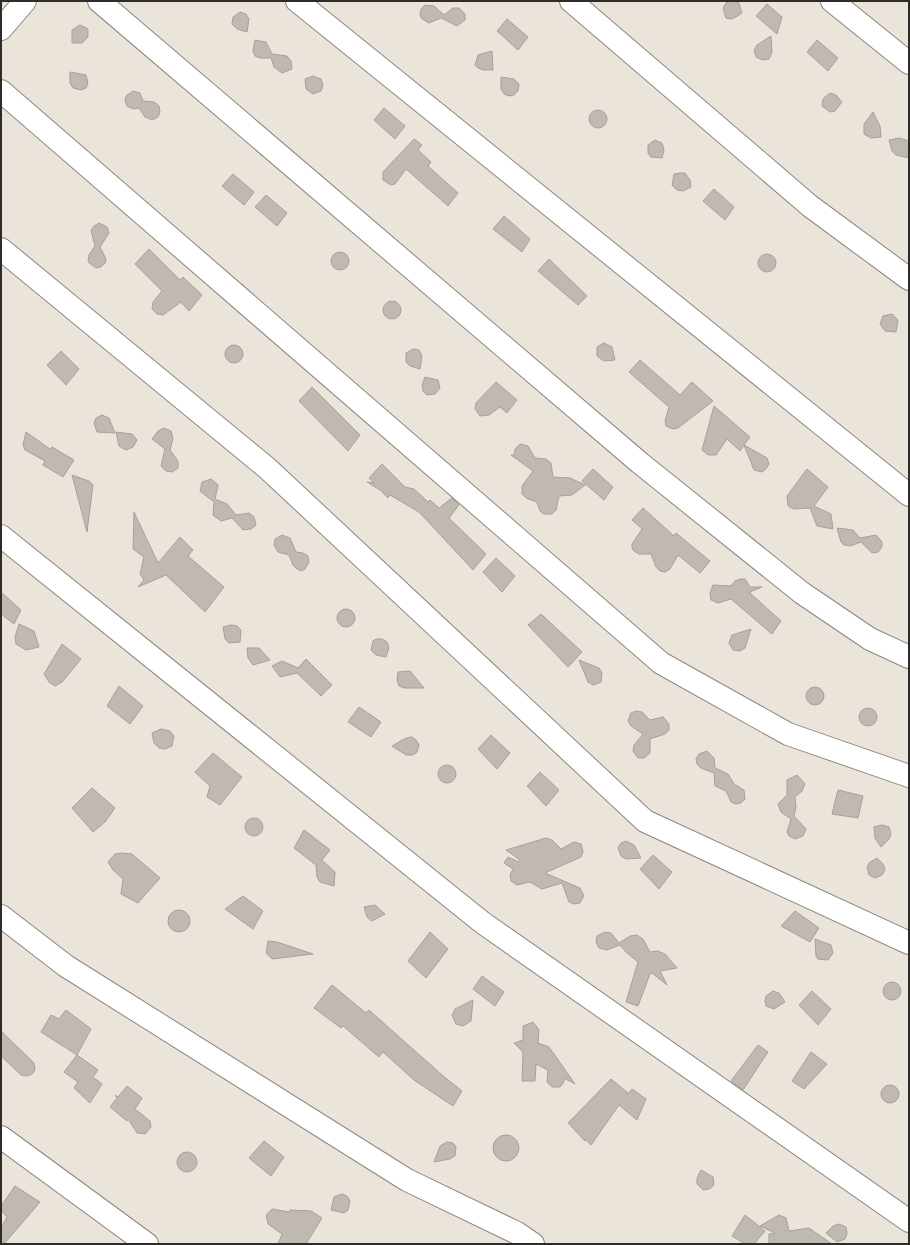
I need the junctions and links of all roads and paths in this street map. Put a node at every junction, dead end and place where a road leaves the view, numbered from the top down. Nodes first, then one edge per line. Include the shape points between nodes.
1 (25, 1) edge
2 (99, 1) edge
3 (297, 1) edge
4 (571, 1) edge
5 (832, 1) edge
6 (1, 29) edge
7 (909, 63) edge
8 (1, 91) edge
9 (1, 249) edge
10 (909, 279) edge
11 (909, 495) edge
12 (1, 536) edge
13 (909, 657) edge
14 (909, 776) edge
15 (1, 916) edge
16 (909, 943) edge
17 (1, 1136) edge
18 (909, 1221) edge
19 (147, 1244) edge
20 (533, 1244) edge

1 - 6 street
2 - 13 street via 646,468 802,593 870,639
3 - 11 street
4 - 10 street via 810,206
5 - 7 street
8 - 14 street via 660,663 788,734
9 - 16 street via 267,468 645,821
12 - 18 street via 483,924
15 - 20 street via 66,966 407,1180 516,1233
17 - 19 street

